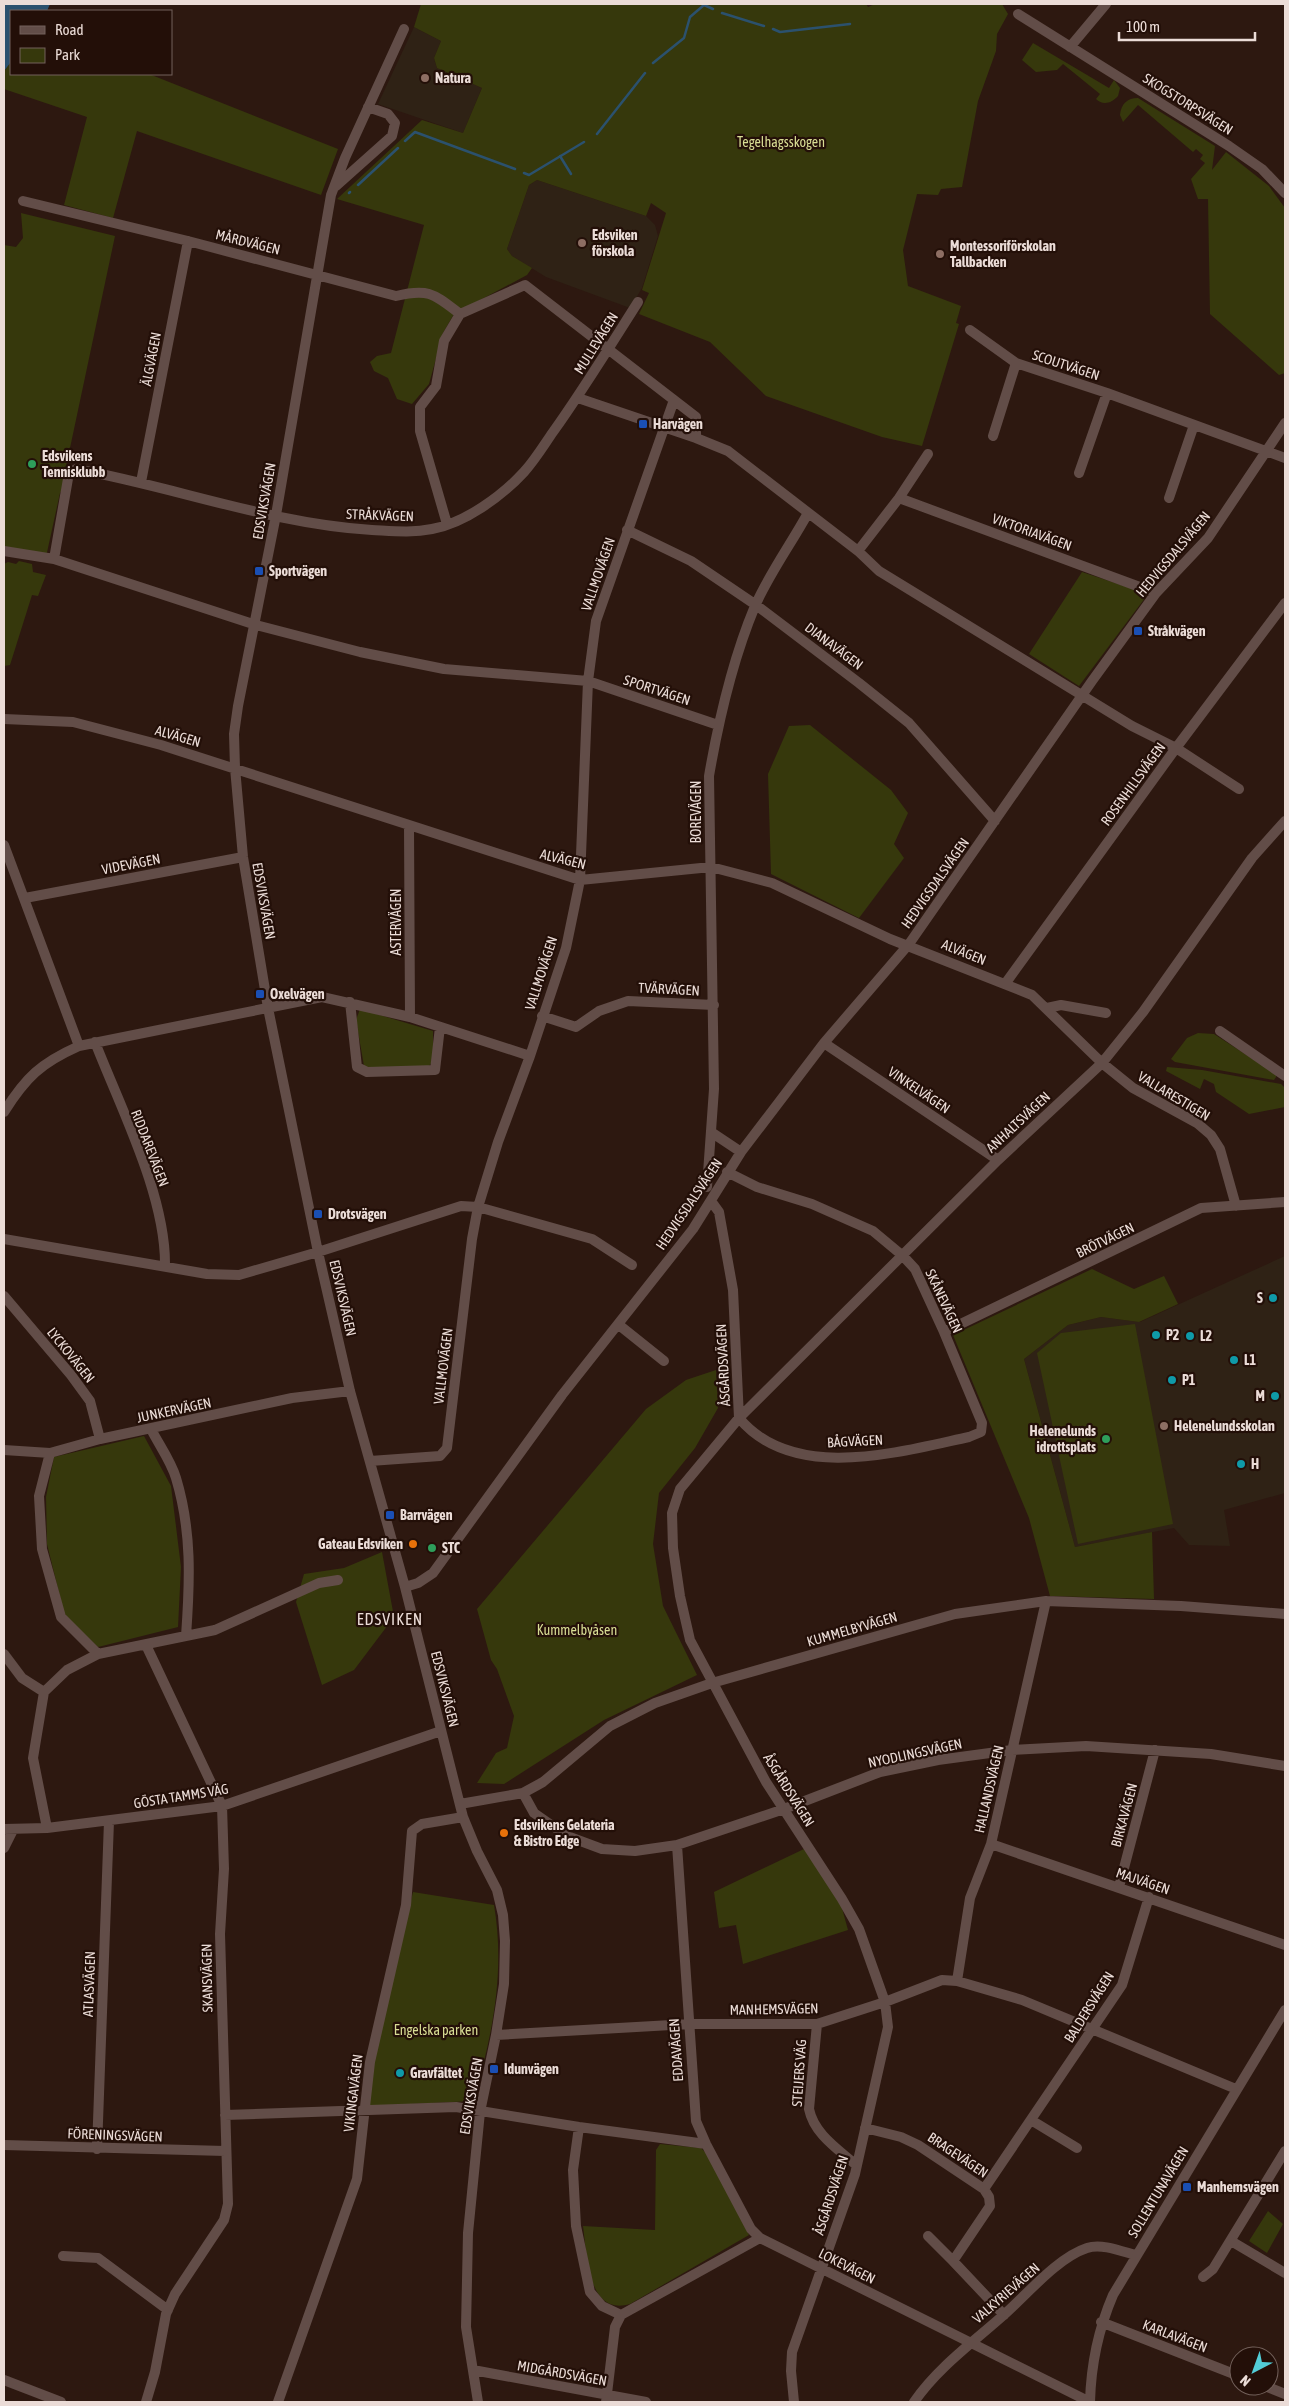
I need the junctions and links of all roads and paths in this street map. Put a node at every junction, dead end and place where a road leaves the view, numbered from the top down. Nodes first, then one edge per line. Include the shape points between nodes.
1 (1106, 4) edge
2 (1018, 14) dead end
3 (404, 29) dead end
4 (1070, 47) junction
5 (368, 107) junction
6 (334, 188) junction
7 (1285, 193) edge
8 (23, 202) dead end
9 (188, 241) junction
10 (317, 274) junction
11 (638, 302) dead end
12 (460, 314) junction
13 (970, 330) dead end
14 (608, 349) junction
15 (1016, 363) junction
16 (1107, 393) junction
17 (578, 398) junction
18 (674, 400) junction
19 (1285, 423) edge
20 (1194, 425) junction
21 (666, 427) junction
22 (993, 436) dead end
23 (696, 438) junction
24 (1267, 452) junction
25 (928, 454) dead end
26 (1285, 458) edge
27 (1080, 473) dead end
28 (141, 482) junction
29 (899, 498) junction
30 (1169, 498) dead end
31 (808, 513) junction
32 (276, 515) junction
33 (447, 524) junction
34 (627, 530) junction
35 (858, 551) junction
36 (4, 552) edge
37 (54, 559) junction
38 (1156, 593) junction
39 (1285, 603) edge
40 (756, 605) junction
41 (256, 625) junction
42 (588, 681) junction
43 (1082, 695) junction
44 (4, 719) edge
45 (718, 725) junction
46 (1176, 748) junction
47 (235, 768) junction
48 (1239, 789) dead end
49 (995, 821) junction
50 (1285, 821) edge
51 (409, 827) junction
52 (4, 845) edge
53 (243, 857) junction
54 (711, 867) junction
55 (580, 880) junction
56 (25, 898) junction
57 (909, 944) junction
58 (1005, 984) junction
59 (350, 1002) junction
60 (714, 1005) junction
61 (268, 1008) junction
62 (1047, 1008) junction
63 (1106, 1013) dead end
64 (542, 1016) junction
65 (410, 1018) junction
66 (440, 1027) junction
67 (1220, 1031) dead end
68 (95, 1042) junction
69 (824, 1043) junction
70 (78, 1046) junction
71 (530, 1056) junction
72 (1102, 1063) junction
73 (1285, 1076) edge
74 (4, 1112) edge
75 (711, 1132) junction
76 (741, 1152) junction
77 (998, 1160) junction
78 (727, 1172) junction
79 (706, 1187) dead end
80 (711, 1201) junction
81 (1285, 1202) edge
82 (1236, 1206) junction
83 (478, 1207) junction
84 (4, 1239) edge
85 (318, 1252) junction
86 (904, 1256) junction
87 (632, 1265) dead end
88 (165, 1266) junction
89 (4, 1296) edge
90 (619, 1325) junction
91 (944, 1332) junction
92 (664, 1361) dead end
93 (350, 1391) junction
94 (739, 1418) junction
95 (151, 1429) junction
96 (980, 1432) joint
97 (100, 1440) junction
98 (4, 1450) edge
99 (50, 1453) junction
100 (370, 1461) junction
101 (338, 1580) dead end
102 (405, 1587) junction
103 (1046, 1601) junction
104 (1285, 1614) edge
105 (186, 1636) junction
106 (146, 1645) junction
107 (4, 1654) edge
108 (98, 1654) junction
109 (712, 1683) junction
110 (44, 1692) junction
111 (441, 1731) junction
112 (1012, 1750) junction
113 (1155, 1750) junction
114 (1285, 1766) edge
115 (523, 1793) junction
116 (460, 1804) junction
117 (222, 1806) junction
118 (784, 1809) junction
119 (463, 1817) junction
120 (109, 1821) junction
121 (47, 1828) junction
122 (8, 1830) edge
123 (991, 1844) junction
124 (677, 1845) junction
125 (4, 1848) edge
126 (1118, 1887) junction
127 (1149, 1897) junction
128 (1285, 1945) edge
129 (957, 1981) junction
130 (885, 2002) junction
131 (1285, 2010) edge
132 (689, 2024) junction
133 (816, 2024) junction
134 (1093, 2030) junction
135 (496, 2035) junction
136 (1236, 2089) junction
137 (364, 2111) junction
138 (480, 2112) junction
139 (225, 2114) junction
140 (1031, 2120) junction
141 (580, 2127) junction
142 (865, 2128) junction
143 (706, 2144) junction
144 (4, 2145) edge
145 (1077, 2148) dead end
146 (97, 2149) junction
147 (1285, 2150) edge
148 (225, 2151) junction
149 (856, 2165) junction
150 (984, 2189) junction
151 (928, 2236) dead end
152 (760, 2238) junction
153 (1231, 2241) junction
154 (1135, 2255) junction
155 (63, 2256) dead end
156 (953, 2261) junction
157 (821, 2268) junction
158 (1285, 2273) edge
159 (1203, 2277) dead end
160 (168, 2310) junction
161 (621, 2315) junction
162 (1004, 2315) junction
163 (1101, 2322) junction
164 (969, 2343) junction
165 (472, 2370) junction
166 (1229, 2372) edge
167 (4, 2380) edge
168 (606, 2399) edge
169 (58, 2402) edge
170 (146, 2402) edge
171 (278, 2402) edge
172 (478, 2402) edge
173 (646, 2402) edge
174 (794, 2402) edge
175 (914, 2402) edge
176 (1090, 2402) edge

1 - 4 street
2 - 4 street, SKOGSTORPSVÄGEN
3 - 5 street, EDSVIKSVÄGEN
4 - 7 street, SKOGSTORPSVÄGEN via 1262,168
5 - 6 street, EDSVIKSVÄGEN
5 - 6 street via 388,114 395,122 392,136
6 - 10 street, EDSVIKSVÄGEN
8 - 9 street, MÅRDVÄGEN
9 - 10 street, MÅRDVÄGEN
9 - 28 street, ÄLGVÄGEN
10 - 12 street, MÅRDVÄGEN via 396,296 426,292
10 - 32 street, EDSVIKSVÄGEN
11 - 14 street, MULLEVÄGEN
12 - 14 street via 525,286
12 - 33 street via 444,340 436,386 420,407 420,431
13 - 15 street, SCOUTVÄGEN
14 - 17 street, MULLEVÄGEN
14 - 18 street
15 - 16 street, SCOUTVÄGEN
15 - 22 street, SCOUTVÄGEN
16 - 20 street, SCOUTVÄGEN
16 - 27 street, SCOUTVÄGEN
17 - 21 street
17 - 33 street, STRÅKVÄGEN via 525,472 501,493
18 - 21 street, VALLMOVÄGEN
18 - 23 street via 696,417
19 - 24 street, HEDVIGSDALSVÄGEN
20 - 24 street, SCOUTVÄGEN
20 - 30 street
21 - 23 street
21 - 34 street, VALLMOVÄGEN
23 - 31 street via 728,451
24 - 26 street
24 - 38 street, HEDVIGSDALSVÄGEN via 1208,538
25 - 29 street
28 - 32 street, STRÅKVÄGEN
28 - 37 street, STRÅKVÄGEN via 76,469 69,473
29 - 35 street
29 - 38 street, VIKTORIAVÄGEN
31 - 35 street
31 - 40 street, BOREVÄGEN
32 - 33 street, STRÅKVÄGEN via 346,528 402,532 434,529
32 - 41 street, EDSVIKSVÄGEN
34 - 40 street, DIANAVÄGEN via 691,561
34 - 42 street, VALLMOVÄGEN via 596,621
35 - 43 street via 879,572
36 - 37 street, SPORTVÄGEN
37 - 41 street, SPORTVÄGEN
38 - 43 street, HEDVIGSDALSVÄGEN
39 - 46 street, ROSENHILLSVÄGEN
40 - 45 street, BOREVÄGEN via 733,666
40 - 49 street, DIANAVÄGEN via 909,724
41 - 42 street, SPORTVÄGEN via 360,652 444,669
41 - 47 street, EDSVIKSVÄGEN via 238,706 234,734
42 - 45 street, SPORTVÄGEN
42 - 55 street, VALLMOVÄGEN
43 - 46 street
43 - 49 street, HEDVIGSDALSVÄGEN
44 - 47 street, ALVÄGEN via 73,722
45 - 54 street, BOREVÄGEN via 709,776
46 - 48 street
46 - 58 street, ROSENHILLSVÄGEN
47 - 51 street, ALVÄGEN
47 - 53 street, EDSVIKSVÄGEN
49 - 57 street, HEDVIGSDALSVÄGEN
50 - 72 street, ANHALTSVÄGEN via 1252,858 1143,1012
51 - 55 street, ALVÄGEN
51 - 65 street, ASTERVÄGEN
52 - 56 street
53 - 56 street, VIDEVÄGEN
53 - 61 street, EDSVIKSVÄGEN
54 - 55 street, ALVÄGEN
54 - 57 street, ALVÄGEN via 772,883
54 - 60 street, BOREVÄGEN
55 - 64 street, VALLMOVÄGEN via 566,948
56 - 70 street
57 - 58 street, ALVÄGEN
57 - 69 street, HEDVIGSDALSVÄGEN
58 - 62 street, ALVÄGEN via 1032,995
59 - 61 street via 322,997
59 - 65 street
59 - 66 street via 357,1067 367,1072 435,1070
60 - 64 street, TVÄRVÄGEN via 628,1001 600,1011 576,1027
60 - 75 street, BOREVÄGEN
61 - 68 street
61 - 85 street, EDSVIKSVÄGEN
62 - 63 street via 1061,1006
62 - 72 street, VALLARESTIGEN
64 - 71 street, VALLMOVÄGEN
65 - 66 street
66 - 71 street
67 - 73 street
68 - 70 street
68 - 88 street, RIDDAREVÄGEN via 153,1190 165,1242
69 - 76 street, HEDVIGSDALSVÄGEN
69 - 77 street, VINKELVÄGEN
70 - 74 street via 51,1059 34,1072
71 - 83 street, VALLMOVÄGEN
72 - 77 street, ANHALTSVÄGEN
72 - 82 street, VALLARESTIGEN via 1133,1088 1197,1122 1211,1135 1220,1149
75 - 76 street
75 - 79 street, BOREVÄGEN
76 - 78 street, HEDVIGSDALSVÄGEN
77 - 86 street, ANHALTSVÄGEN
78 - 80 street, HEDVIGSDALSVÄGEN
78 - 86 street, SKÅNEVÄGEN via 757,1187 812,1204 873,1231
80 - 90 street, HEDVIGSDALSVÄGEN
80 - 94 street, ÅSGÅRDSVÄGEN via 718,1212 733,1290
81 - 82 street, BRÖTVÄGEN
82 - 91 street, BRÖTVÄGEN via 1201,1208
83 - 85 street via 461,1206
83 - 87 street via 592,1239
83 - 100 street, VALLMOVÄGEN via 446,1448 440,1456
84 - 88 street
85 - 88 street via 240,1275 207,1274
85 - 93 street, EDSVIKSVÄGEN
86 - 91 street, SKÅNEVÄGEN via 915,1269
86 - 94 street, ANHALTSVÄGEN
89 - 97 street, LYCKOVÄGEN via 90,1401
90 - 92 street
90 - 102 street, HEDVIGSDALSVÄGEN via 562,1395 434,1573
91 - 96 street, SKÅNEVÄGEN via 982,1424
93 - 95 street, JUNKERVÄGEN via 292,1398
93 - 100 street, EDSVIKSVÄGEN
94 - 96 street, BÅGVÄGEN via 748,1429 778,1446 804,1455 830,1458 902,1451
94 - 109 street, ÅSGÅRDSVÄGEN via 680,1489 672,1514 673,1548 690,1640
95 - 97 street, JUNKERVÄGEN
95 - 105 street via 175,1476 187,1527 190,1577
97 - 99 street, JUNKERVÄGEN
98 - 99 street, JUNKERVÄGEN
99 - 108 street via 39,1496 42,1549 61,1617
100 - 102 street, EDSVIKSVÄGEN
101 - 105 street via 318,1584 215,1630
102 - 111 street, EDSVIKSVÄGEN
103 - 104 street, KUMMELBYVÄGEN
103 - 109 street, KUMMELBYVÄGEN via 955,1614
103 - 112 street, HALLANDSVÄGEN
105 - 106 street
106 - 108 street
106 - 117 street, SKANSVÄGEN
107 - 110 street via 22,1678
108 - 110 street via 67,1670
109 - 115 street, KUMMELBYVÄGEN via 655,1703 610,1726 542,1782
109 - 118 street, ÅSGÅRDSVÄGEN
110 - 121 street via 33,1758
111 - 116 street, EDSVIKSVÄGEN
111 - 117 street, GÖSTA TAMMS VÄG
112 - 113 street, NYODLINGSVÄGEN via 1086,1746
112 - 118 street, NYODLINGSVÄGEN via 880,1772
112 - 123 street, HALLANDSVÄGEN
113 - 114 street, NYODLINGSVÄGEN via 1211,1754
113 - 126 street, BIRKAVÄGEN
115 - 116 street, KUMMELBYVÄGEN
115 - 124 street, NYODLINGSVÄGEN via 534,1814 567,1836 602,1849 635,1851
116 - 119 street, EDSVIKSVÄGEN
117 - 120 street, GÖSTA TAMMS VÄG
117 - 139 street, SKANSVÄGEN via 224,1868 220,1934
118 - 124 street, NYODLINGSVÄGEN
118 - 130 street, ÅSGÅRDSVÄGEN via 842,1899 858,1930
119 - 135 street, EDSVIKSVÄGEN via 497,1890 503,1915 504,1984
119 - 137 street, VIKINGAVÄGEN via 422,1824 412,1831 406,1905 370,2062
120 - 121 street, GÖSTA TAMMS VÄG
120 - 146 street, ATLASVÄGEN
121 - 122 street, GÖSTA TAMMS VÄG
122 - 125 street
123 - 126 street, MAJVÄGEN
123 - 129 street, HALLANDSVÄGEN via 970,1898
124 - 132 street, EDDAVÄGEN
126 - 127 street, MAJVÄGEN
127 - 128 street, MAJVÄGEN
127 - 134 street, BALDERSVÄGEN via 1122,1985
129 - 130 street, MANHEMSVÄGEN via 942,1980
129 - 134 street, MANHEMSVÄGEN via 1022,2000
130 - 133 street, MANHEMSVÄGEN
130 - 142 street, ÅSGÅRDSVÄGEN via 888,2027
131 - 136 street, SOLLENTUNAVÄGEN
132 - 133 street, MANHEMSVÄGEN
132 - 135 street, MANHEMSVÄGEN
132 - 143 street, EDDAVÄGEN via 696,2120
133 - 149 street, STEIJERS VÄG via 809,2109 811,2120 816,2130
134 - 136 street, MANHEMSVÄGEN
134 - 140 street, BALDERSVÄGEN
135 - 138 street, EDSVIKSVÄGEN
136 - 154 street, SOLLENTUNAVÄGEN
137 - 138 street via 456,2107
137 - 139 street
137 - 171 street, VIKINGAVÄGEN via 357,2179
138 - 141 street
138 - 165 street, EDSVIKSVÄGEN via 468,2233 466,2327
139 - 148 street, SKANSVÄGEN
140 - 145 street
140 - 150 street, BALDERSVÄGEN
141 - 143 street
141 - 161 street via 573,2170 576,2226 590,2292 602,2306
142 - 149 street, ÅSGÅRDSVÄGEN
142 - 150 street, BRAGEVÄGEN via 918,2145
143 - 152 street, EDDAVÄGEN via 751,2229
144 - 146 street, FÖRENINGSVÄGEN
146 - 148 street, FÖRENINGSVÄGEN
147 - 153 street
148 - 160 street, SKANSVÄGEN via 228,2204 224,2220 175,2294
149 - 157 street, ÅSGÅRDSVÄGEN
150 - 156 street, BRAGEVÄGEN via 990,2206
151 - 156 street
152 - 157 street, LOKEVÄGEN
152 - 161 street
153 - 158 street
153 - 159 street via 1214,2269
154 - 162 street, VALKYRIEVÄGEN via 1103,2247 1088,2247 1064,2260
154 - 163 street, SOLLENTUNAVÄGEN
155 - 160 street via 98,2258
156 - 162 street
157 - 164 street, LOKEVÄGEN
157 - 174 street, ÅSGÅRDSVÄGEN via 792,2352
160 - 170 street, SKANSVÄGEN
161 - 168 street via 615,2327
162 - 164 street, VALKYRIEVÄGEN
163 - 166 street, KARLAVÄGEN
163 - 176 street, SOLLENTUNAVÄGEN via 1092,2365
164 - 175 street, VALKYRIEVÄGEN
164 - 176 street, LOKEVÄGEN
165 - 168 street, MIDGÅRDSVÄGEN
165 - 172 street, EDSVIKSVÄGEN
167 - 169 street
168 - 173 street, MIDGÅRDSVÄGEN

